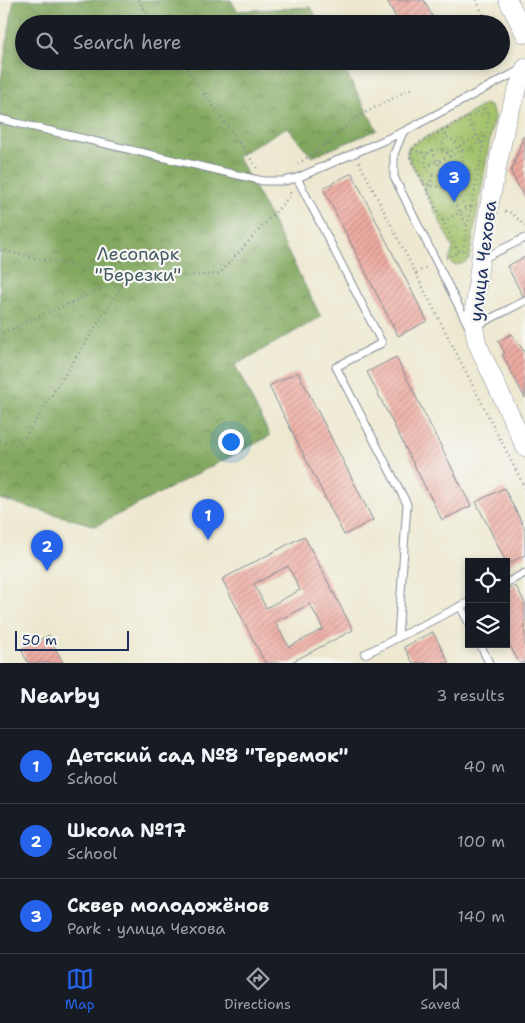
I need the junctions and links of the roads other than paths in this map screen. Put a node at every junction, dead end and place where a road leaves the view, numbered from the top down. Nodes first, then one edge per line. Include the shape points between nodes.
1 (508, 0) edge
2 (525, 34) edge
3 (525, 68) edge
4 (0, 120) edge
5 (403, 132) junction
6 (297, 178) junction
7 (525, 238) edge
8 (480, 261) junction
9 (525, 301) edge
10 (475, 335) junction
11 (525, 447) edge
12 (525, 573) edge
13 (510, 581) edge
14 (467, 603) edge
15 (460, 606) junction
16 (465, 615) edge
17 (398, 638) junction
18 (482, 648) edge
19 (365, 654) dead end
20 (489, 663) edge

1 - 2 street
3 - 5 lane
3 - 8 street, улица Чехова via 507,119
4 - 6 lane via 263,181
5 - 6 lane
5 - 10 lane via 394,154 394,177
6 - 17 lane via 382,343 336,367 407,504
7 - 8 lane
8 - 10 street, улица Чехова
9 - 10 lane
10 - 11 street, улица Чехова
12 - 13 lane
14 - 15 lane
15 - 16 lane
15 - 17 lane
17 - 19 lane
18 - 20 lane

